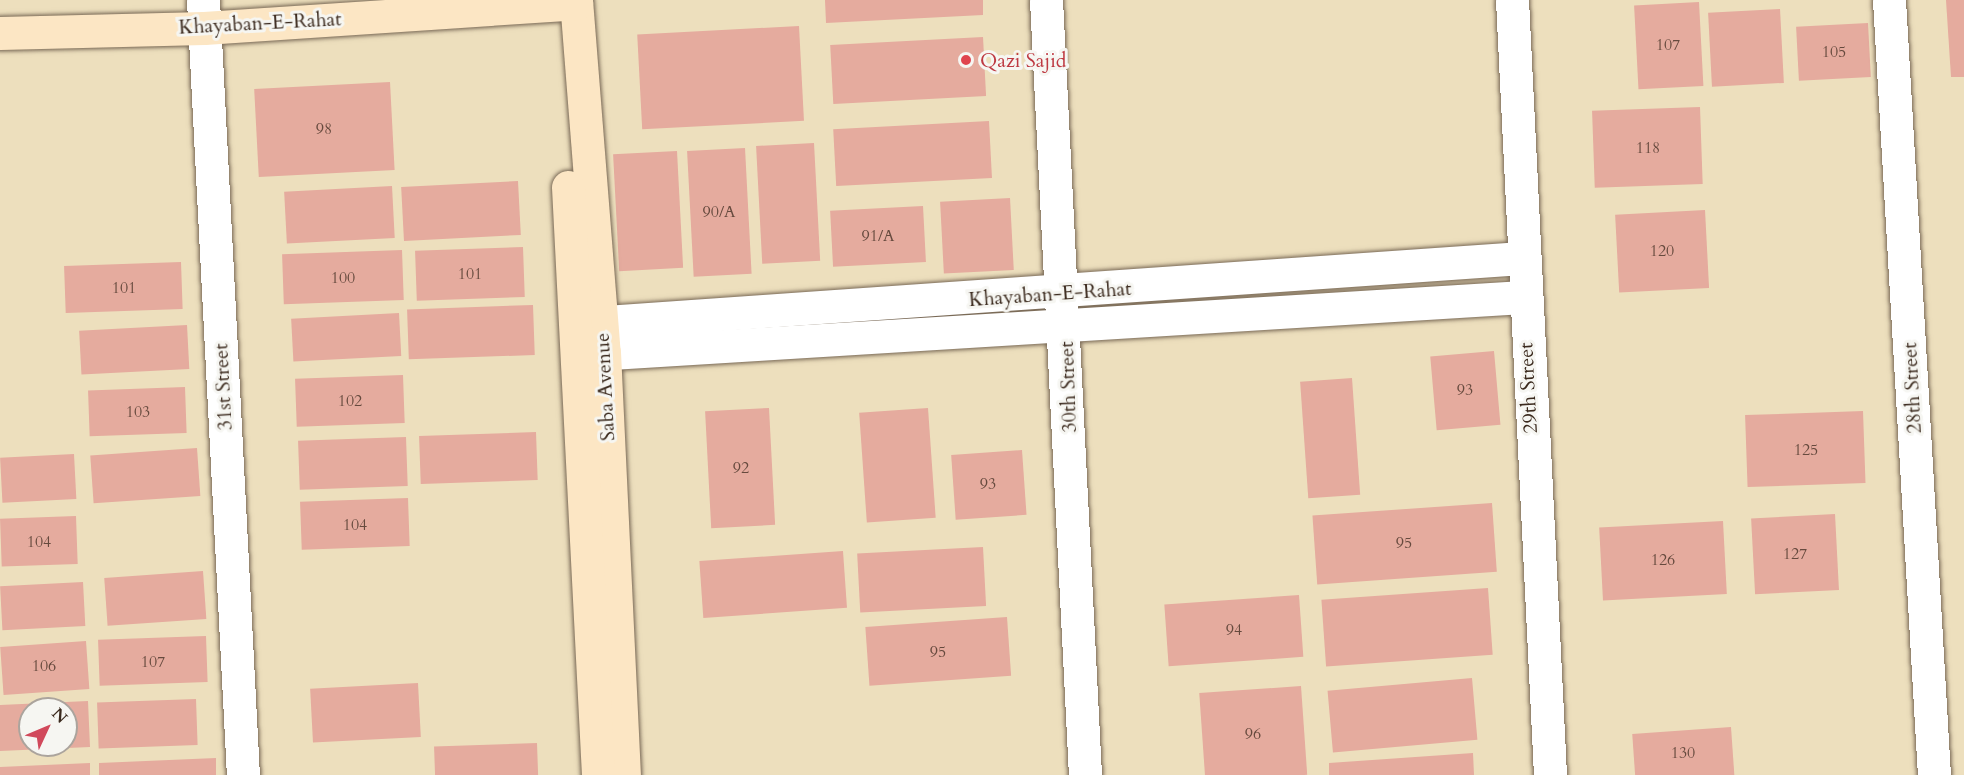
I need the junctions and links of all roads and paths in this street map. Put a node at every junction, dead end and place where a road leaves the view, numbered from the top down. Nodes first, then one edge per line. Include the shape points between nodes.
1 (1046, 0) edge
2 (1512, 0) edge
3 (1889, 0) edge
4 (566, 2) edge
5 (203, 14) edge
6 (0, 33) edge
7 (1522, 258) junction
8 (1063, 293) junction
9 (1523, 297) junction
10 (1065, 326) junction
11 (590, 338) junction
12 (243, 775) edge
13 (598, 775) edge
14 (624, 775) edge
15 (1085, 775) edge
16 (1550, 775) edge
17 (1934, 775) edge

1 - 8 street, 30th Street
2 - 7 street, 29th Street
3 - 17 street, 28th Street
4 - 5 main road, Khayaban-E-Rahat
4 - 11 main road, Saba Avenue
5 - 6 main road, Khayaban-E-Rahat
5 - 12 street, 31st Street
7 - 8 street, Khayaban-E-Rahat
7 - 9 street, 29th Street
8 - 10 street, 30th Street
8 - 11 street, Khayaban-E-Rahat
9 - 10 street, Khayaban-E-Rahat
9 - 16 street, 29th Street
10 - 11 street, Khayaban-E-Rahat
10 - 15 street, 30th Street
11 - 13 main road, Saba Avenue
11 - 14 main road, Saba Avenue

